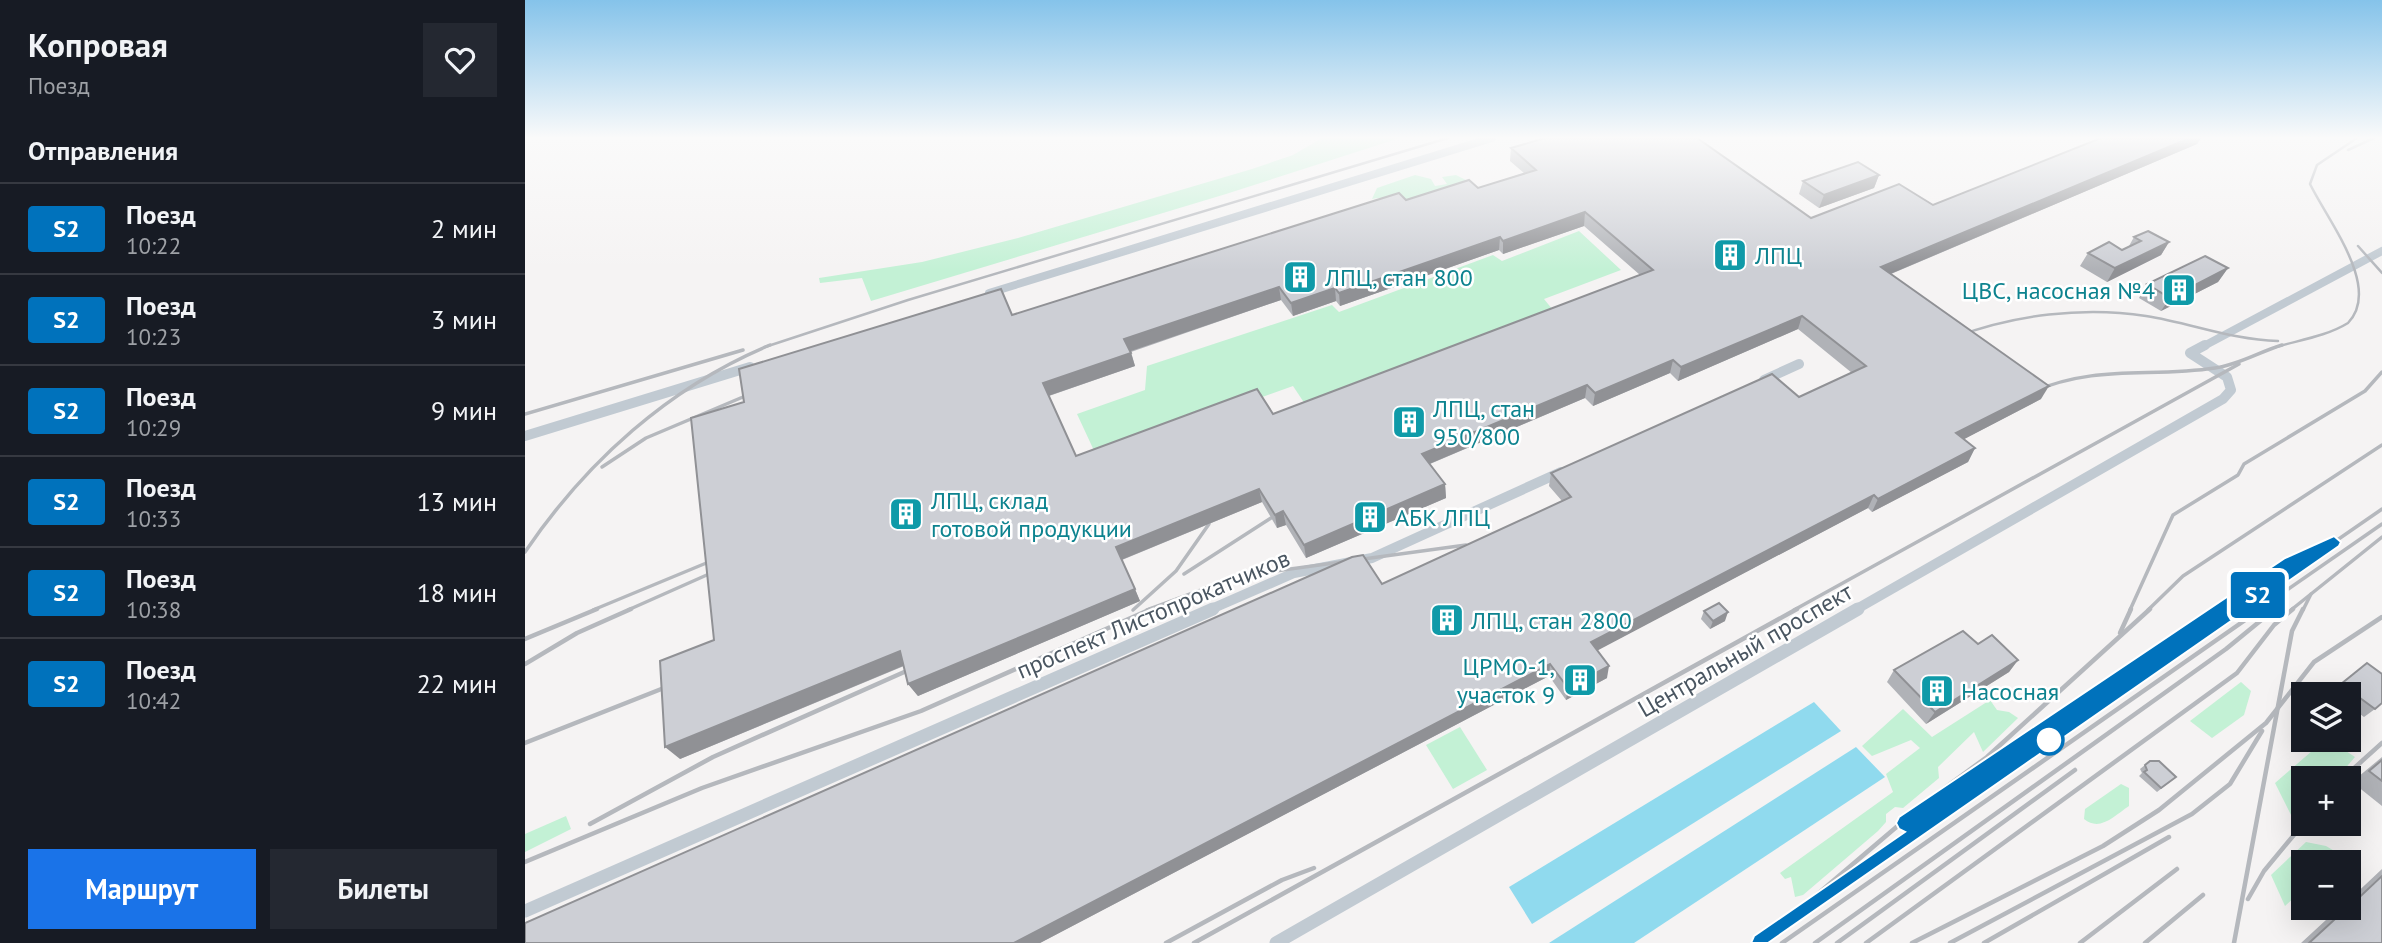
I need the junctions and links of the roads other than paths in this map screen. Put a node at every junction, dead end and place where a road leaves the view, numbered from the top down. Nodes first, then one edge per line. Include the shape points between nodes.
1 (1350, 182) edge
2 (2382, 251) edge
3 (974, 298) edge
4 (762, 364) edge
5 (1799, 364) dead end
6 (1752, 386) edge
7 (525, 436) edge
8 (1571, 468) edge
9 (525, 911) edge
10 (1276, 943) edge

1 - 3 street
2 - 10 street, Центральный проспект via 2190,353 2227,377 2231,390 2212,406
4 - 7 street
5 - 6 street
8 - 9 street, проспект Листопрокатчиков via 1372,558 1294,573

